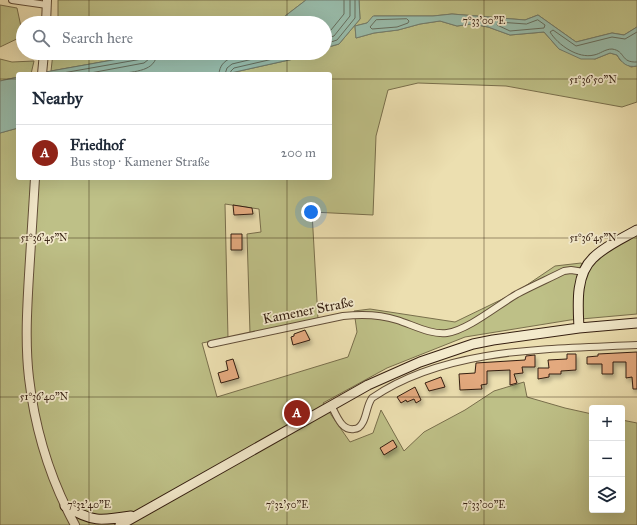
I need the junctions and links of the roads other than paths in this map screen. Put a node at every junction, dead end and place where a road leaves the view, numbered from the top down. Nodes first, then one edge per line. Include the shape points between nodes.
1 (12, 0) edge
2 (47, 3) edge
3 (46, 16) edge
4 (43, 60) edge
5 (42, 72) edge
6 (35, 180) edge
7 (637, 230) edge
8 (584, 272) junction
9 (637, 323) edge
10 (580, 328) junction
11 (211, 344) dead end
12 (637, 345) edge
13 (331, 405) junction
14 (65, 506) junction
15 (136, 516) junction
16 (75, 525) edge
17 (120, 525) edge

1 - 2 street
2 - 3 street
4 - 5 street
6 - 14 street via 27,317 29,378 34,414 42,444 52,478
7 - 8 main road via 591,259
8 - 10 main road via 579,289
8 - 11 street, Kamener Straße via 564,271 516,295 462,328 447,333 433,332 383,317 359,314
9 - 10 main road
10 - 13 main road via 512,336 473,344 389,375
12 - 13 street via 527,351 438,367 407,379 372,398 362,423 353,430 342,424
13 - 15 main road
14 - 15 main road via 92,519 108,520
14 - 16 street
15 - 17 main road

